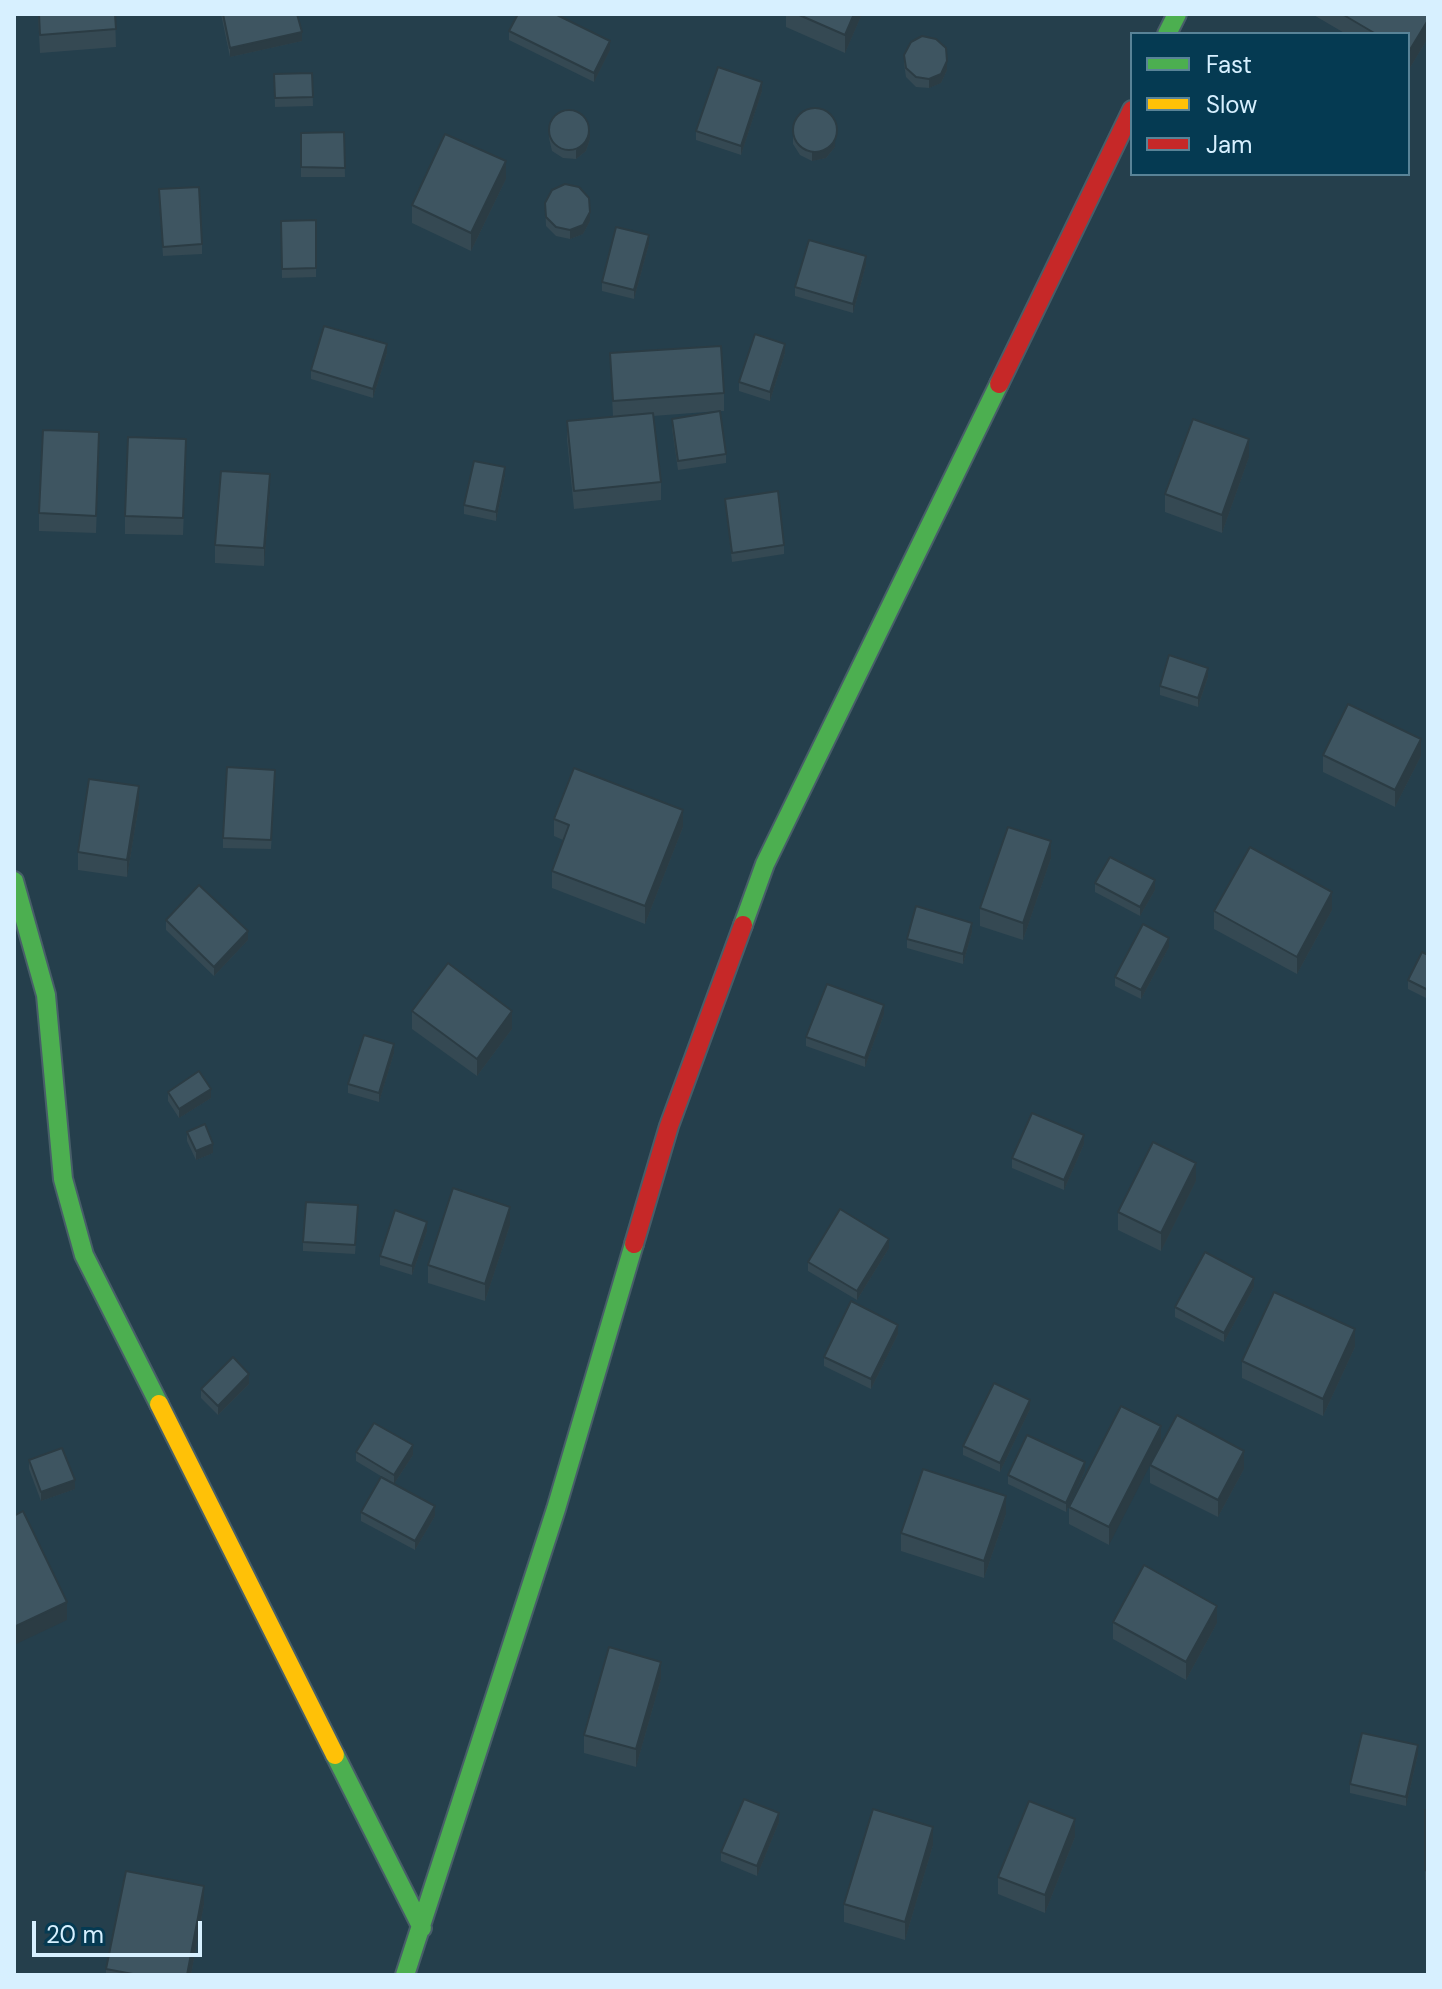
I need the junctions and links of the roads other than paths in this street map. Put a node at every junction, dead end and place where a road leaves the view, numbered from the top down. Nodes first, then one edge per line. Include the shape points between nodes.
1 (1177, 14) edge
2 (1168, 32) edge
3 (1130, 114) edge
4 (14, 881) edge
5 (422, 1928) junction
6 (405, 1975) edge

1 - 2 street
3 - 5 street via 765,864 669,1126 556,1509
4 - 5 street via 46,995 63,1179 84,1255
5 - 6 street

